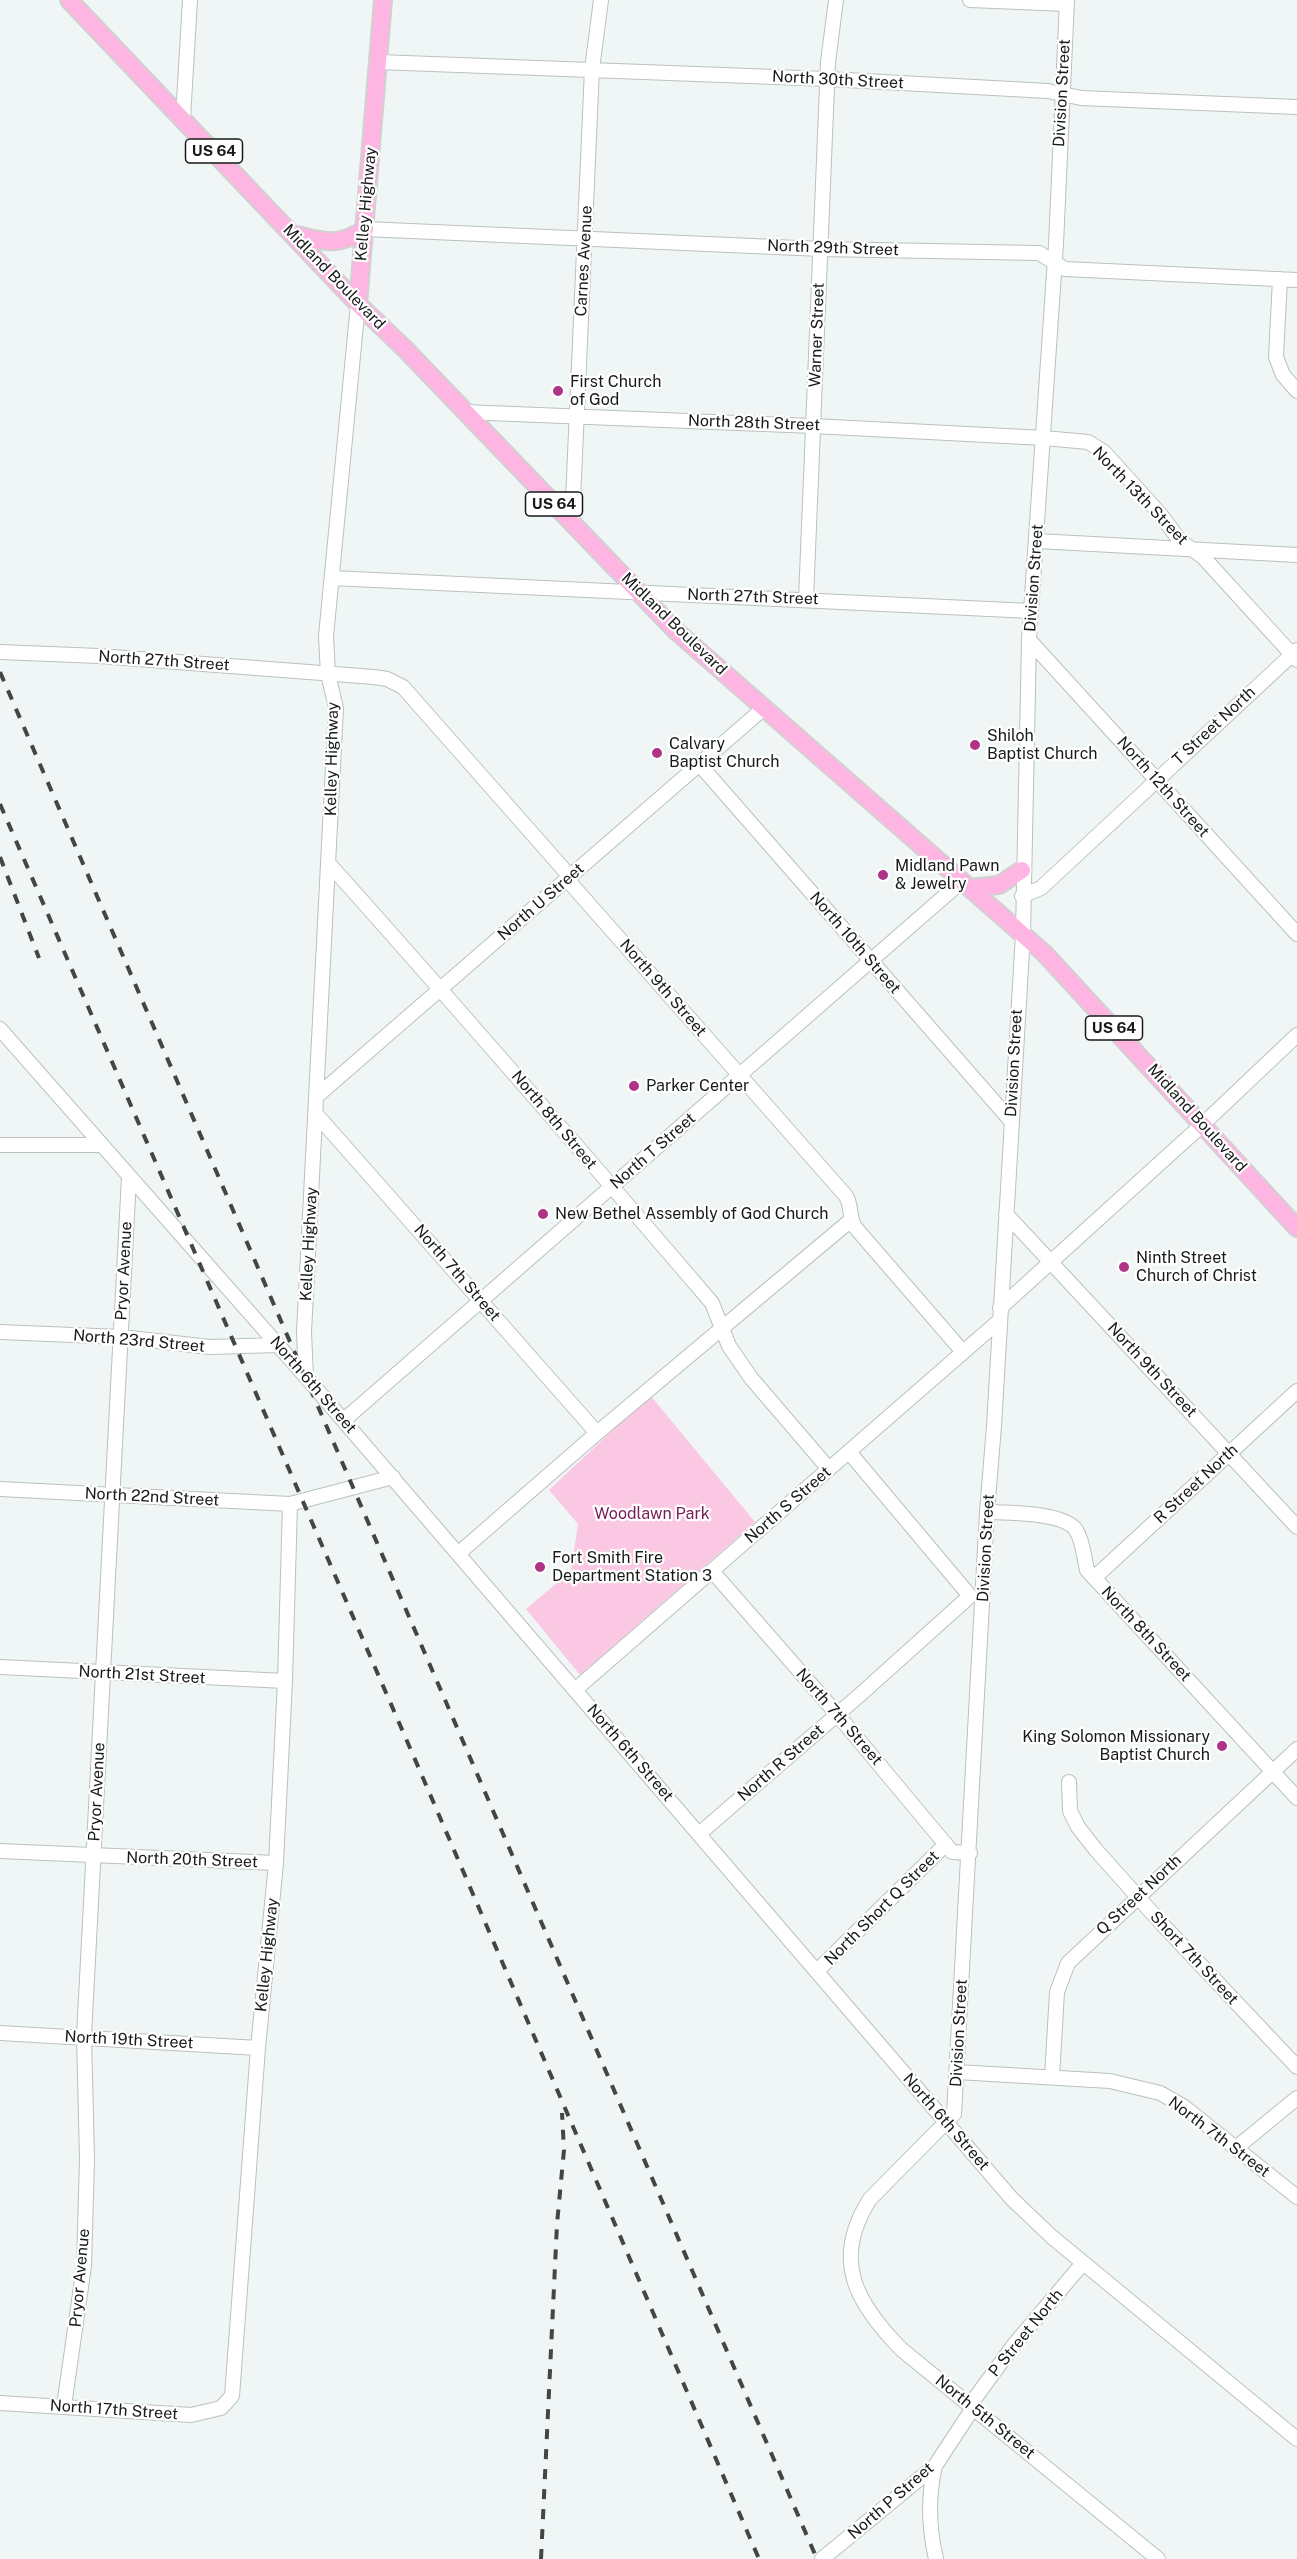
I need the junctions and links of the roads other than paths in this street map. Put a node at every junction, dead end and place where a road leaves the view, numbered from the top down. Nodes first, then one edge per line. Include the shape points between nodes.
1 (69, 0) edge
2 (190, 0) edge
3 (383, 0) edge
4 (601, 0) edge
5 (836, 0) edge
6 (970, 0) edge
7 (1067, 2) edge
8 (379, 62) junction
9 (592, 69) junction
10 (828, 79) junction
11 (1062, 93) junction
12 (1297, 107) edge
13 (183, 118) junction
14 (365, 229) junction
15 (292, 234) junction
16 (583, 239) junction
17 (821, 249) junction
18 (1054, 262) junction
19 (1280, 279) junction
20 (1297, 280) edge
21 (358, 304) junction
22 (1297, 391) edge
23 (464, 412) junction
24 (578, 416) junction
25 (813, 426) junction
26 (1044, 438) junction
27 (572, 523) junction
28 (1036, 541) junction
29 (1192, 549) junction
30 (1297, 555) edge
31 (332, 578) junction
32 (639, 592) junction
33 (806, 600) junction
34 (1031, 611) junction
35 (1029, 640) junction
36 (0, 652) edge
37 (1295, 655) edge
38 (328, 674) junction
39 (764, 708) junction
40 (700, 765) junction
41 (1157, 779) junction
42 (330, 865) junction
43 (1022, 870) junction
44 (569, 878) junction
45 (967, 885) junction
46 (1022, 896) junction
47 (1023, 934) junction
48 (1297, 934) edge
49 (872, 962) junction
50 (440, 990) junction
51 (0, 1029) edge
52 (1297, 1035) edge
53 (740, 1076) junction
54 (317, 1096) junction
55 (316, 1114) junction
56 (1011, 1121) junction
57 (1202, 1125) junction
58 (0, 1145) edge
59 (101, 1145) junction
60 (129, 1177) junction
61 (611, 1188) junction
62 (1006, 1214) junction
63 (851, 1220) junction
64 (1297, 1228) edge
65 (1051, 1261) junction
66 (481, 1301) junction
67 (1000, 1315) junction
68 (722, 1329) junction
69 (0, 1332) edge
70 (121, 1337) junction
71 (278, 1345) junction
72 (963, 1352) junction
73 (306, 1377) junction
74 (1297, 1391) edge
75 (344, 1420) junction
76 (597, 1433) junction
77 (849, 1452) junction
78 (1229, 1453) junction
79 (829, 1470) junction
80 (393, 1477) junction
81 (0, 1489) edge
82 (112, 1495) junction
83 (296, 1503) junction
84 (987, 1512) junction
85 (1297, 1527) edge
86 (459, 1554) junction
87 (712, 1571) junction
88 (1094, 1578) junction
89 (976, 1596) junction
90 (0, 1667) edge
91 (104, 1673) junction
92 (285, 1681) junction
93 (576, 1689) junction
94 (837, 1714) junction
95 (1297, 1749) edge
96 (1272, 1772) junction
97 (1069, 1782) dead end
98 (1297, 1798) edge
99 (699, 1833) junction
100 (946, 1844) junction
101 (0, 1851) edge
102 (970, 1853) junction
103 (94, 1856) junction
104 (276, 1863) junction
105 (1137, 1896) junction
106 (817, 1971) junction
107 (0, 2033) edge
108 (84, 2036) junction
109 (258, 2048) junction
110 (1297, 2067) edge
111 (957, 2072) junction
112 (1052, 2077) junction
113 (1297, 2098) edge
114 (946, 2123) junction
115 (1236, 2148) junction
116 (1297, 2198) edge
117 (1083, 2263) junction
118 (0, 2403) edge
119 (226, 2404) joint
120 (64, 2406) junction
121 (971, 2406) junction
122 (1297, 2439) edge
123 (935, 2466) junction
124 (822, 2559) edge
125 (936, 2559) edge
126 (1158, 2559) edge

1 - 13 main road, Midland Boulevard / US 64
2 - 13 street
3 - 8 main road, Kelley Highway
4 - 9 street, Carnes Avenue
5 - 10 street, Warner Street
6 - 7 street
7 - 11 street, Division Street
8 - 9 street, North 30th Street
8 - 14 main road, Kelley Highway
9 - 10 street, North 30th Street
9 - 16 street, Carnes Avenue
10 - 11 street, North 30th Street
10 - 17 street, Warner Street
11 - 12 street, North 30th Street via 1081,98
11 - 18 street, Division Street
13 - 15 main road, Midland Boulevard / US 64
14 - 15 main road via 336,242
14 - 16 street, North 29th Street
14 - 21 main road, Kelley Highway
15 - 21 main road, Midland Boulevard / US 64
16 - 17 street, North 29th Street
16 - 24 street, Carnes Avenue
17 - 18 street, North 29th Street via 1039,253
17 - 25 street, Warner Street
18 - 19 street, North 29th Street via 1065,269
18 - 26 street, Division Street
19 - 20 street, North 29th Street
19 - 22 street via 1276,357 1278,368
21 - 23 main road, Midland Boulevard / US 64
21 - 31 street, Kelley Highway
23 - 24 street, North 28th Street
23 - 27 main road, Midland Boulevard / US 64
24 - 25 street, North 28th Street
24 - 27 street, Carnes Avenue
25 - 26 street, North 28th Street
25 - 33 street, Warner Street
26 - 28 street, Division Street
26 - 29 street, North 13th Street via 1096,446
27 - 32 main road, Midland Boulevard / US 64
28 - 29 street
28 - 34 street, Division Street
29 - 30 street
29 - 37 street, North 13th Street
31 - 32 street, North 27th Street
31 - 38 street, Kelley Highway via 326,636
32 - 33 street, North 27th Street
32 - 39 main road, Midland Boulevard / US 64 via 675,630
33 - 34 street, North 27th Street
34 - 35 street, Division Street
35 - 41 street, North 12th Street
35 - 43 street, Division Street
36 - 38 street, North 27th Street
37 - 41 street, T Street North
38 - 42 street, Kelley Highway via 336,708
38 - 44 street, North 9th Street via 387,679 403,687
39 - 40 street, North U Street
39 - 45 main road, Midland Boulevard / US 64
40 - 44 street, North U Street
40 - 49 street, North 10th Street
41 - 46 street, T Street North via 1041,888
41 - 48 street, North 12th Street
42 - 50 street, North 8th Street
42 - 54 street, Kelley Highway
43 - 45 main road via 994,886
43 - 46 street, Division Street
44 - 50 street, North U Street
44 - 53 street, North 9th Street
45 - 47 main road, Midland Boulevard / US 64
45 - 49 street, North T Street
46 - 47 street, Division Street
47 - 56 street, Division Street
47 - 57 main road, Midland Boulevard / US 64
49 - 53 street, North T Street
49 - 56 street, North 10th Street
50 - 54 street, North U Street
50 - 61 street, North 8th Street
51 - 59 street, North 6th Street
52 - 57 street, North S Street
53 - 61 street, North T Street
53 - 63 street, North 9th Street via 846,1196
54 - 55 street, Kelley Highway
55 - 66 street, North 7th Street
55 - 73 street, Kelley Highway via 304,1332
56 - 62 street, Division Street
57 - 64 main road, Midland Boulevard / US 64
57 - 65 street, North S Street
58 - 59 street
59 - 60 street, North 6th Street
60 - 70 street, Pryor Avenue
60 - 71 street, North 6th Street
61 - 66 street, North T Street
61 - 68 street, North 8th Street via 712,1303
62 - 65 street, North 9th Street
62 - 67 street, Division Street
63 - 68 street
63 - 72 street, North 9th Street
65 - 67 street, North S Street
65 - 78 street, North 9th Street
66 - 75 street, North T Street
66 - 76 street, North 7th Street
67 - 72 street, North S Street
67 - 84 street, Division Street
68 - 76 street
68 - 79 street, North 8th Street via 751,1378
69 - 70 street, North 23rd Street
70 - 71 street, North 23rd Street via 210,1347
70 - 82 street, Pryor Avenue
71 - 73 street, North 6th Street
72 - 77 street, North S Street
73 - 75 street, North 6th Street
74 - 78 street, R Street North
75 - 80 street, North 6th Street
76 - 86 street
77 - 79 street, North S Street
77 - 89 street
78 - 85 street, North 9th Street
78 - 88 street, R Street North
79 - 87 street, North S Street
80 - 83 street, North 22nd Street
80 - 86 street, North 6th Street
81 - 82 street, North 22nd Street
82 - 83 street, North 22nd Street
82 - 91 street, Pryor Avenue
83 - 92 street, Kelley Highway
84 - 88 street, North 8th Street via 1049,1517 1071,1524 1080,1537 1087,1570
84 - 89 street, Division Street
86 - 93 street, North 6th Street
87 - 93 street, North S Street
87 - 94 street, North 7th Street
88 - 96 street, North 8th Street
89 - 94 street, North R Street
89 - 102 street, Division Street
90 - 91 street, North 21st Street
91 - 92 street, North 21st Street
91 - 103 street, Pryor Avenue
92 - 104 street, Kelley Highway
93 - 99 street, North 6th Street
94 - 99 street, North R Street
94 - 100 street, North 7th Street
95 - 96 street, Q Street North
96 - 98 street, North 8th Street
96 - 105 street, Q Street North
97 - 105 street, Short 7th Street via 1070,1811 1078,1827
99 - 106 street, North 6th Street
100 - 102 street, North 7th Street via 952,1852
100 - 106 street, North Short Q Street
101 - 103 street, North 20th Street
102 - 111 street, Division Street
103 - 104 street, North 20th Street
103 - 108 street, Pryor Avenue
104 - 109 street, Kelley Highway
105 - 110 street, Short 7th Street
105 - 112 street, Q Street North via 1068,1963 1057,1992
106 - 114 street, North 6th Street
107 - 108 street, North 19th Street
108 - 109 street, North 19th Street
108 - 120 street, Pryor Avenue via 84,2266
109 - 119 street, Kelley Highway via 232,2396
111 - 112 street, North 7th Street
111 - 114 street, Division Street via 954,2114
112 - 115 street, North 7th Street via 1110,2081 1160,2093
113 - 115 street
114 - 117 street, North 6th Street via 1030,2217
114 - 121 street, North 5th Street via 870,2199 860,2214 850,2250 853,2280 878,2325
115 - 116 street, North 7th Street
117 - 121 street, P Street North via 1013,2346
117 - 122 street, North 6th Street
118 - 120 street, North 17th Street
119 - 120 street, North 17th Street via 191,2415
121 - 123 street, North P Street
121 - 126 street, North 5th Street
123 - 124 street, North P Street
123 - 125 street via 931,2512

